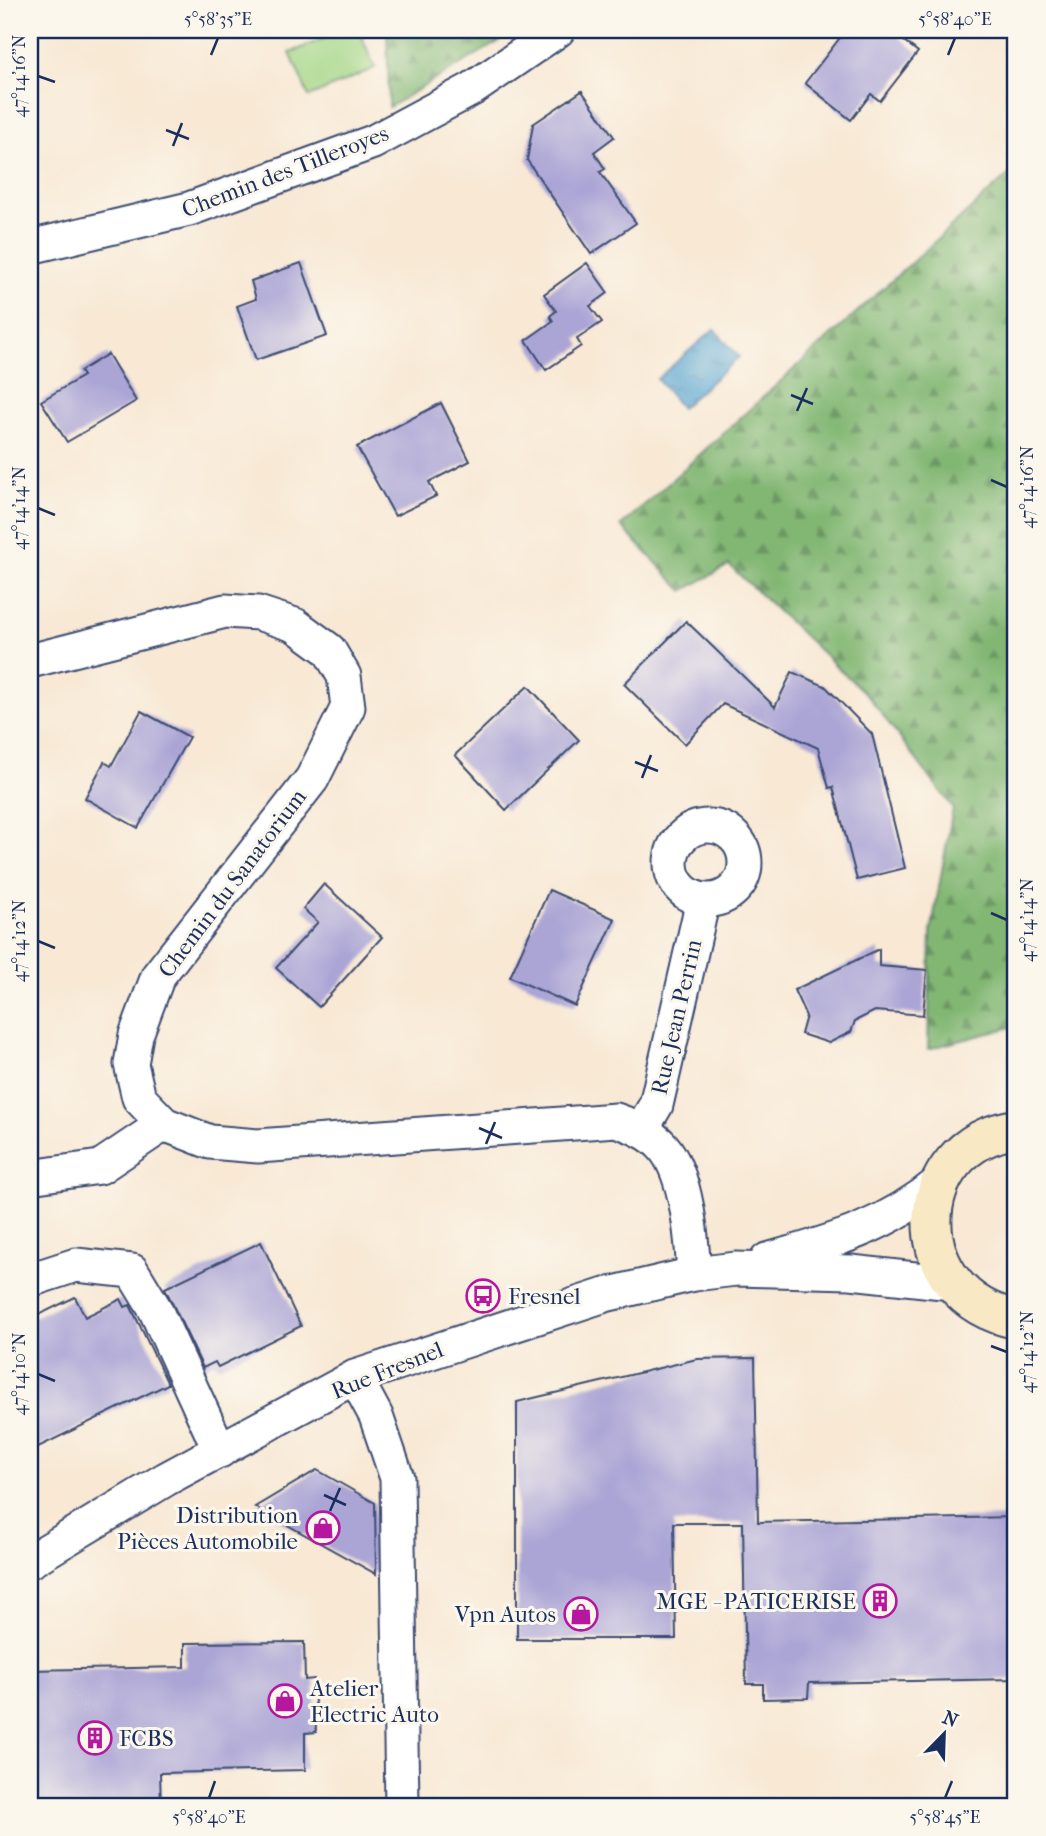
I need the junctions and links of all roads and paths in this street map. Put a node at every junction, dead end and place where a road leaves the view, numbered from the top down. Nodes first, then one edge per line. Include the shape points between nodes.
1 (558, 30) edge
2 (30, 247) edge
3 (30, 661) edge
4 (703, 900) dead end
5 (163, 1124) junction
6 (1016, 1129) edge
7 (641, 1130) junction
8 (30, 1177) edge
9 (941, 1181) junction
10 (736, 1269) junction
11 (694, 1273) junction
12 (30, 1280) edge
13 (952, 1283) junction
14 (1016, 1319) edge
15 (355, 1377) junction
16 (220, 1451) junction
17 (30, 1561) edge
18 (402, 1806) edge

1 - 2 street, Chemin des Tilleroyes via 472,89 373,142 189,209
3 - 5 street, Chemin du Sanatorium via 225,611 247,612 295,625 329,650 344,676 348,707 312,779 158,976 136,1035 131,1064 139,1098
4 - 7 street, Rue Jean Perrin via 656,1105
5 - 7 street, Chemin du Sanatorium via 210,1142 258,1146 616,1120
5 - 8 street via 100,1167
6 - 9 street via 970,1146
7 - 11 street, Chemin du Sanatorium via 663,1147 674,1165 690,1228
9 - 10 street, Rue Fresnel via 914,1203 865,1230
9 - 13 street via 932,1234
10 - 11 street, Rue Fresnel
10 - 13 street, Rue Fresnel via 851,1272
11 - 15 street, Rue Fresnel via 605,1295
12 - 16 street via 76,1265 132,1271 155,1309
13 - 14 street via 983,1308
15 - 16 street, Rue Fresnel
15 - 18 street via 376,1416 397,1478
16 - 17 street, Rue Fresnel

